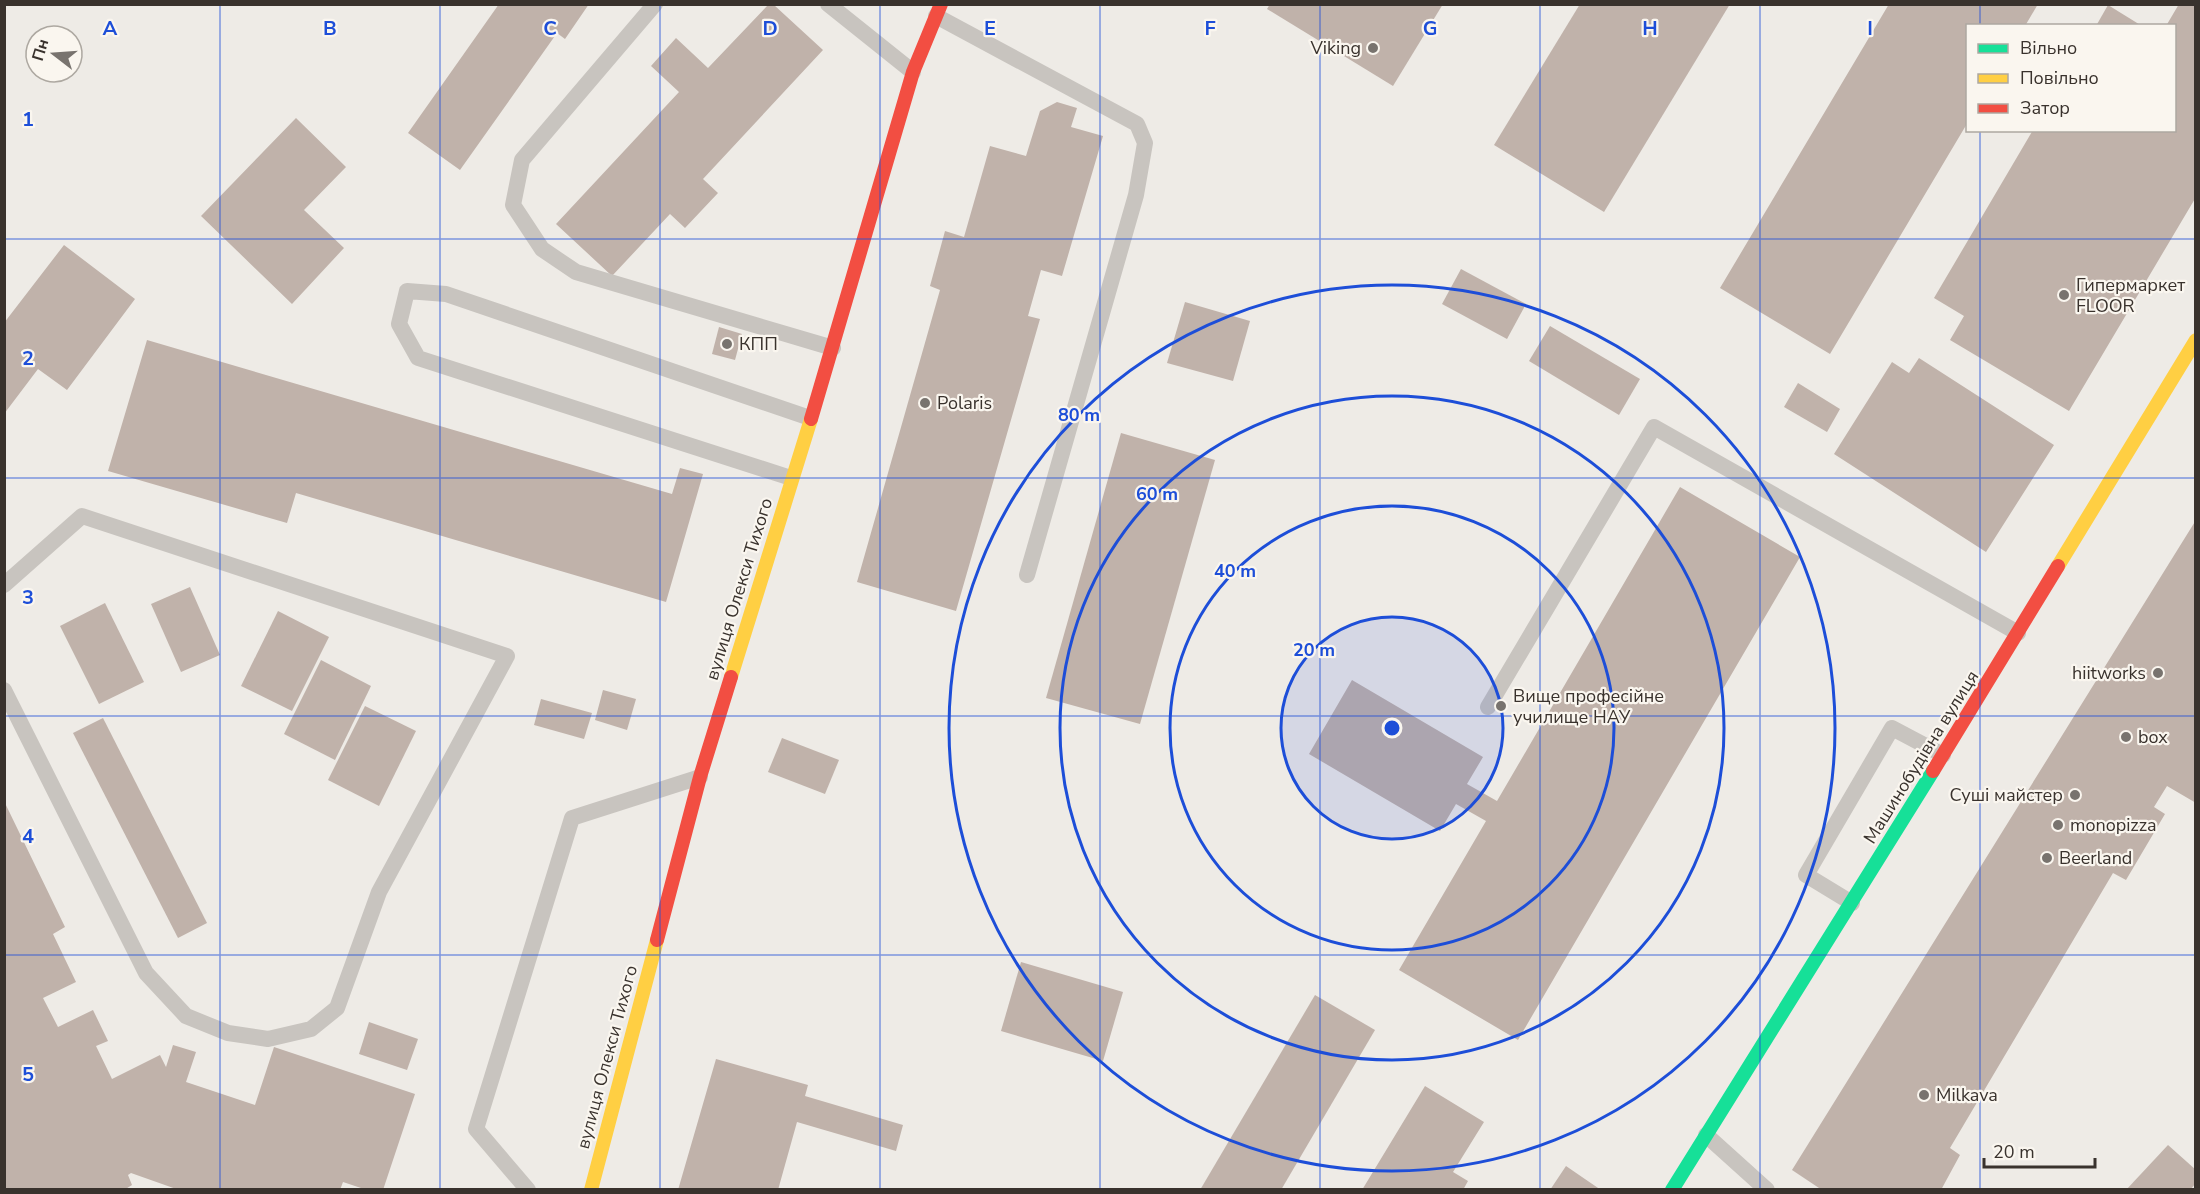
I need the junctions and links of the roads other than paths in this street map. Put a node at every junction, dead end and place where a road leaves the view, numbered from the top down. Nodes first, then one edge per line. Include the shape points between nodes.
1 (656, 4) edge
2 (828, 4) edge
3 (939, 10) edge
4 (913, 72) junction
5 (2196, 339) edge
6 (833, 348) junction
7 (810, 418) junction
8 (791, 478) junction
9 (1027, 575) dead end
10 (4, 585) edge
11 (2018, 633) junction
12 (4, 690) edge
13 (1488, 707) dead end
14 (1943, 755) junction
15 (700, 777) junction
16 (1852, 903) junction
17 (1706, 1135) junction
18 (528, 1190) edge
19 (591, 1190) edge
20 (1672, 1190) edge
21 (1767, 1190) edge

1 - 6 lane via 522,160 513,205 542,249 576,272
2 - 4 lane
3 - 4 street, вулиця Олекси Тихого
3 - 9 lane via 1137,124 1145,143 1136,195
4 - 6 street, вулиця Олекси Тихого
5 - 11 street, Машинобудівна вулиця
6 - 7 street, вулиця Олекси Тихого
7 - 8 street, вулиця Олекси Тихого
7 - 8 lane via 446,294 407,291 399,324 418,358
8 - 15 street, вулиця Олекси Тихого
10 - 12 lane via 82,516 507,656 379,892 337,1008 311,1029 268,1040 228,1033 186,1016 146,973
11 - 13 lane via 1654,427
11 - 14 street, Машинобудівна вулиця
14 - 16 street, Машинобудівна вулиця
14 - 16 lane via 1892,728 1806,875
15 - 18 lane via 572,818 476,1129
15 - 19 street, вулиця Олекси Тихого
16 - 17 street, Машинобудівна вулиця
17 - 20 street, Машинобудівна вулиця
17 - 21 lane

